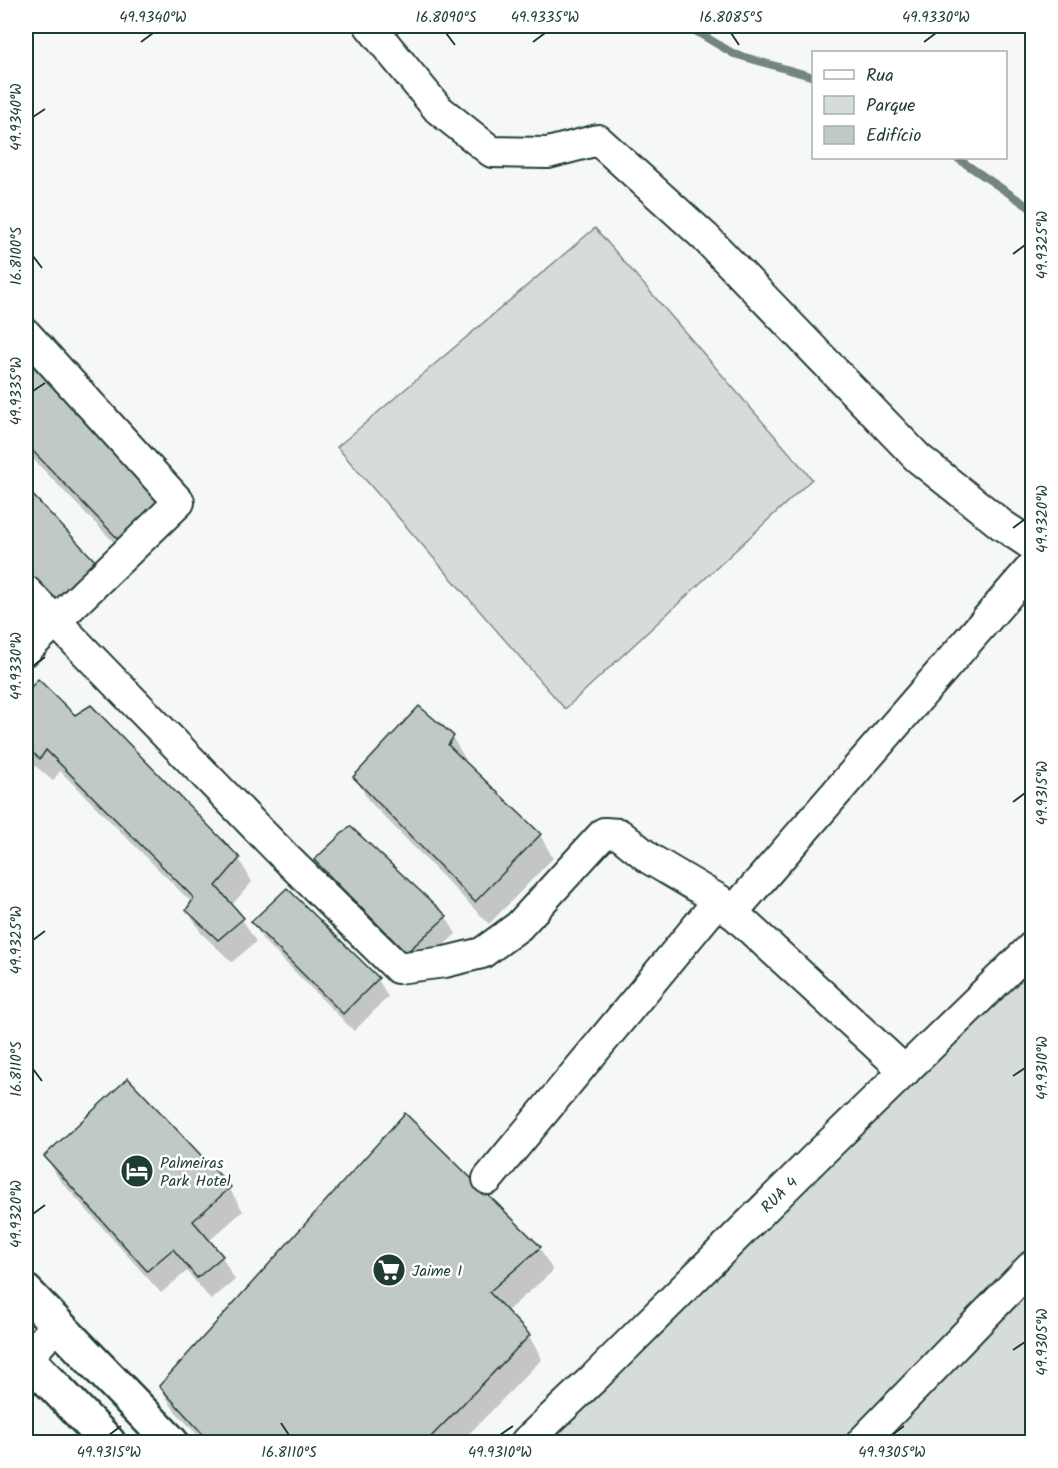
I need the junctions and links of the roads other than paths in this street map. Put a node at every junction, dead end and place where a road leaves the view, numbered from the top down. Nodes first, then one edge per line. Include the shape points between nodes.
1 (370, 26) edge
2 (26, 334) edge
3 (1032, 545) edge
4 (1032, 567) edge
5 (26, 591) edge
6 (56, 622) junction
7 (26, 650) edge
8 (726, 907) junction
9 (1032, 947) edge
10 (905, 1071) junction
11 (488, 1179) dead end
12 (1032, 1266) edge
13 (26, 1292) edge
14 (57, 1325) junction
15 (26, 1358) edge
16 (533, 1440) edge
17 (108, 1443) edge
18 (171, 1443) edge
19 (862, 1443) edge

1 - 3 street via 438,109 492,153 548,153 598,140 705,237 918,458
2 - 6 street via 179,502
4 - 8 street
5 - 6 street
6 - 7 street
6 - 8 street via 398,968 482,953 519,926 604,832 619,834 650,859
8 - 10 street
8 - 11 street
9 - 10 street, RUA 4
10 - 16 street, RUA 4
12 - 19 street
13 - 14 main road
14 - 15 street
14 - 18 main road
15 - 17 main road

